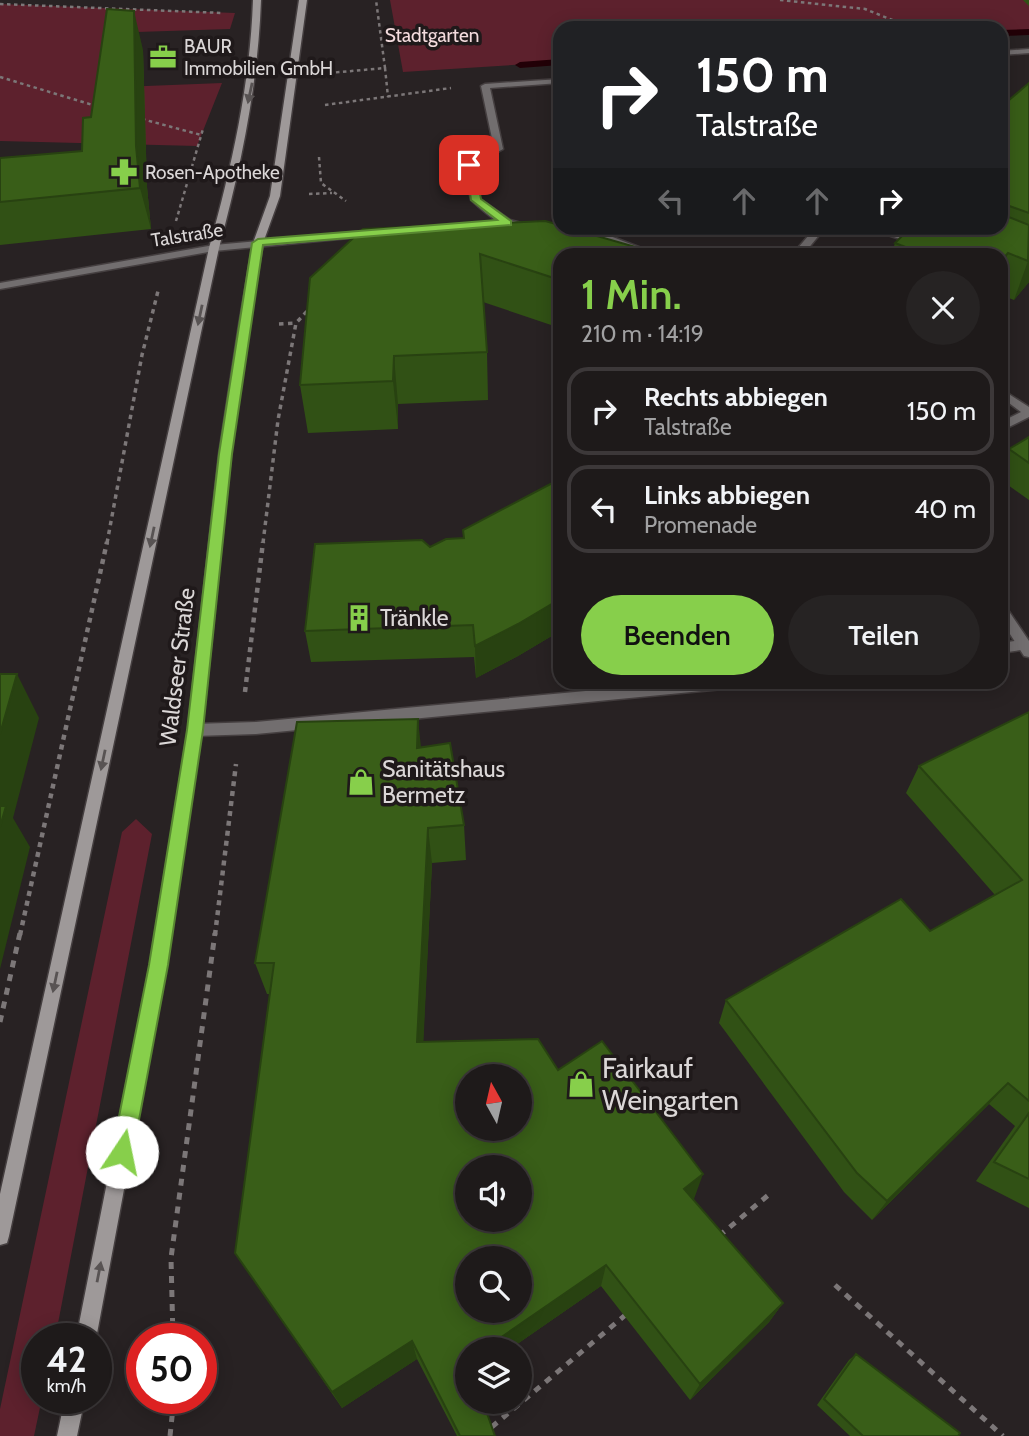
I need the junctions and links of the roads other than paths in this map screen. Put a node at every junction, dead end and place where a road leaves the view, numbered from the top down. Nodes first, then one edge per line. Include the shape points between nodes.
1 (257, 0) edge
2 (303, 0) edge
3 (1029, 51) edge
4 (1008, 52) edge
5 (553, 81) edge
6 (507, 223) junction
7 (493, 224) edge
8 (530, 226) edge
9 (383, 232) edge
10 (590, 235) edge
11 (897, 235) edge
12 (258, 243) junction
13 (923, 244) edge
14 (214, 248) junction
15 (635, 248) edge
16 (0, 286) edge
17 (1008, 397) edge
18 (1029, 412) edge
19 (1008, 423) edge
20 (1008, 621) edge
21 (1008, 648) edge
22 (1026, 648) edge
23 (698, 689) edge
24 (195, 730) junction
25 (0, 1236) edge
26 (89, 1323) edge
27 (72, 1414) edge
28 (67, 1436) edge

1 -> 14 main road, Waldseer Straße via 253,77
2 - 12 main road, Waldseer Straße via 275,196
3 - 4 street
5 - 6 street via 485,86 499,149 469,165 476,200
6 - 7 street
6 - 8 street
9 - 12 street, Talstraße
10 - 15 street
11 - 13 street
12 - 14 street, Talstraße
12 - 24 main road, Waldseer Straße via 225,454
14 - 16 street, Talstraße
14 -> 25 main road, Waldseer Straße
17 - 18 street
18 - 19 street
20 - 22 street
21 - 22 street
23 - 24 street
26 -> 24 main road, Waldseer Straße via 158,965
27 - 28 main road

